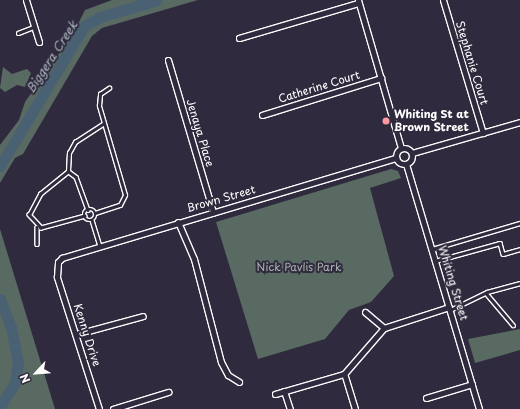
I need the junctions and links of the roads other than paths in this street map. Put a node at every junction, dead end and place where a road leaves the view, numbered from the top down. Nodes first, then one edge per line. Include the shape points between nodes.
1 (26, 0) edge
2 (443, 0) edge
3 (358, 1) edge
4 (34, 27) junction
5 (18, 33) dead end
6 (239, 38) dead end
7 (39, 42) dead end
8 (168, 60) dead end
9 (381, 78) junction
10 (109, 88) dead end
11 (262, 114) dead end
12 (520, 122) edge
13 (103, 124) junction
14 (483, 133) junction
15 (401, 148) junction
16 (412, 153) junction
17 (396, 158) junction
18 (406, 164) junction
19 (68, 172) junction
20 (88, 210) junction
21 (214, 212) junction
22 (95, 213) junction
23 (85, 216) junction
24 (92, 220) junction
25 (178, 222) junction
26 (520, 223) edge
27 (37, 227) junction
28 (37, 244) dead end
29 (100, 246) junction
30 (432, 249) junction
31 (520, 249) edge
32 (436, 261) junction
33 (57, 267) joint
34 (520, 283) edge
35 (486, 293) junction
36 (450, 309) junction
37 (365, 312) dead end
38 (143, 316) dead end
39 (513, 325) dead end
40 (384, 328) junction
41 (77, 334) junction
42 (344, 374) junction
43 (239, 382) dead end
44 (472, 384) junction
45 (284, 391) junction
46 (168, 392) dead end
47 (274, 394) dead end
48 (426, 398) dead end
49 (99, 409) edge
50 (113, 409) edge
51 (290, 409) edge
52 (354, 409) edge
53 (479, 409) edge

1 - 4 street
2 - 14 street, Stephanie Court
3 - 6 street
3 - 9 street
4 - 5 lane
4 - 7 street
8 - 21 street, Jenaya Place
9 - 11 street, Catherine Court
9 - 15 street
10 - 13 lane via 98,98
12 - 14 street
13 - 19 lane via 75,142 69,153
13 - 22 lane via 125,195 120,205
14 - 16 street
15 - 16 street
15 - 17 street
16 - 18 street
17 - 18 street
17 - 21 street, Brown Street
18 - 30 street, Whiting Street
19 - 20 lane via 76,177
19 - 27 lane via 40,194 29,215
20 - 22 lane
20 - 23 lane
21 - 25 street, Brown Street
22 - 24 lane
23 - 24 lane
23 - 27 lane
24 - 29 lane
25 - 29 street, Brown Street
25 - 43 street via 194,259 221,362 228,375
26 - 30 lane
27 - 28 lane
29 - 33 street, Brown Street via 62,258
30 - 32 street, Whiting Street
31 - 32 lane via 503,254 500,243
32 - 36 street, Whiting Street
33 - 41 street, Kenny Drive
34 - 35 lane
35 - 36 lane
35 - 39 lane
36 - 40 street
36 - 44 street, Whiting Street
37 - 40 street
38 - 41 street
40 - 42 street
41 - 49 street, Kenny Drive
42 - 45 street
42 - 52 street
44 - 48 street
44 - 53 street, Whiting Street
45 - 47 street
45 - 51 street
46 - 50 street

